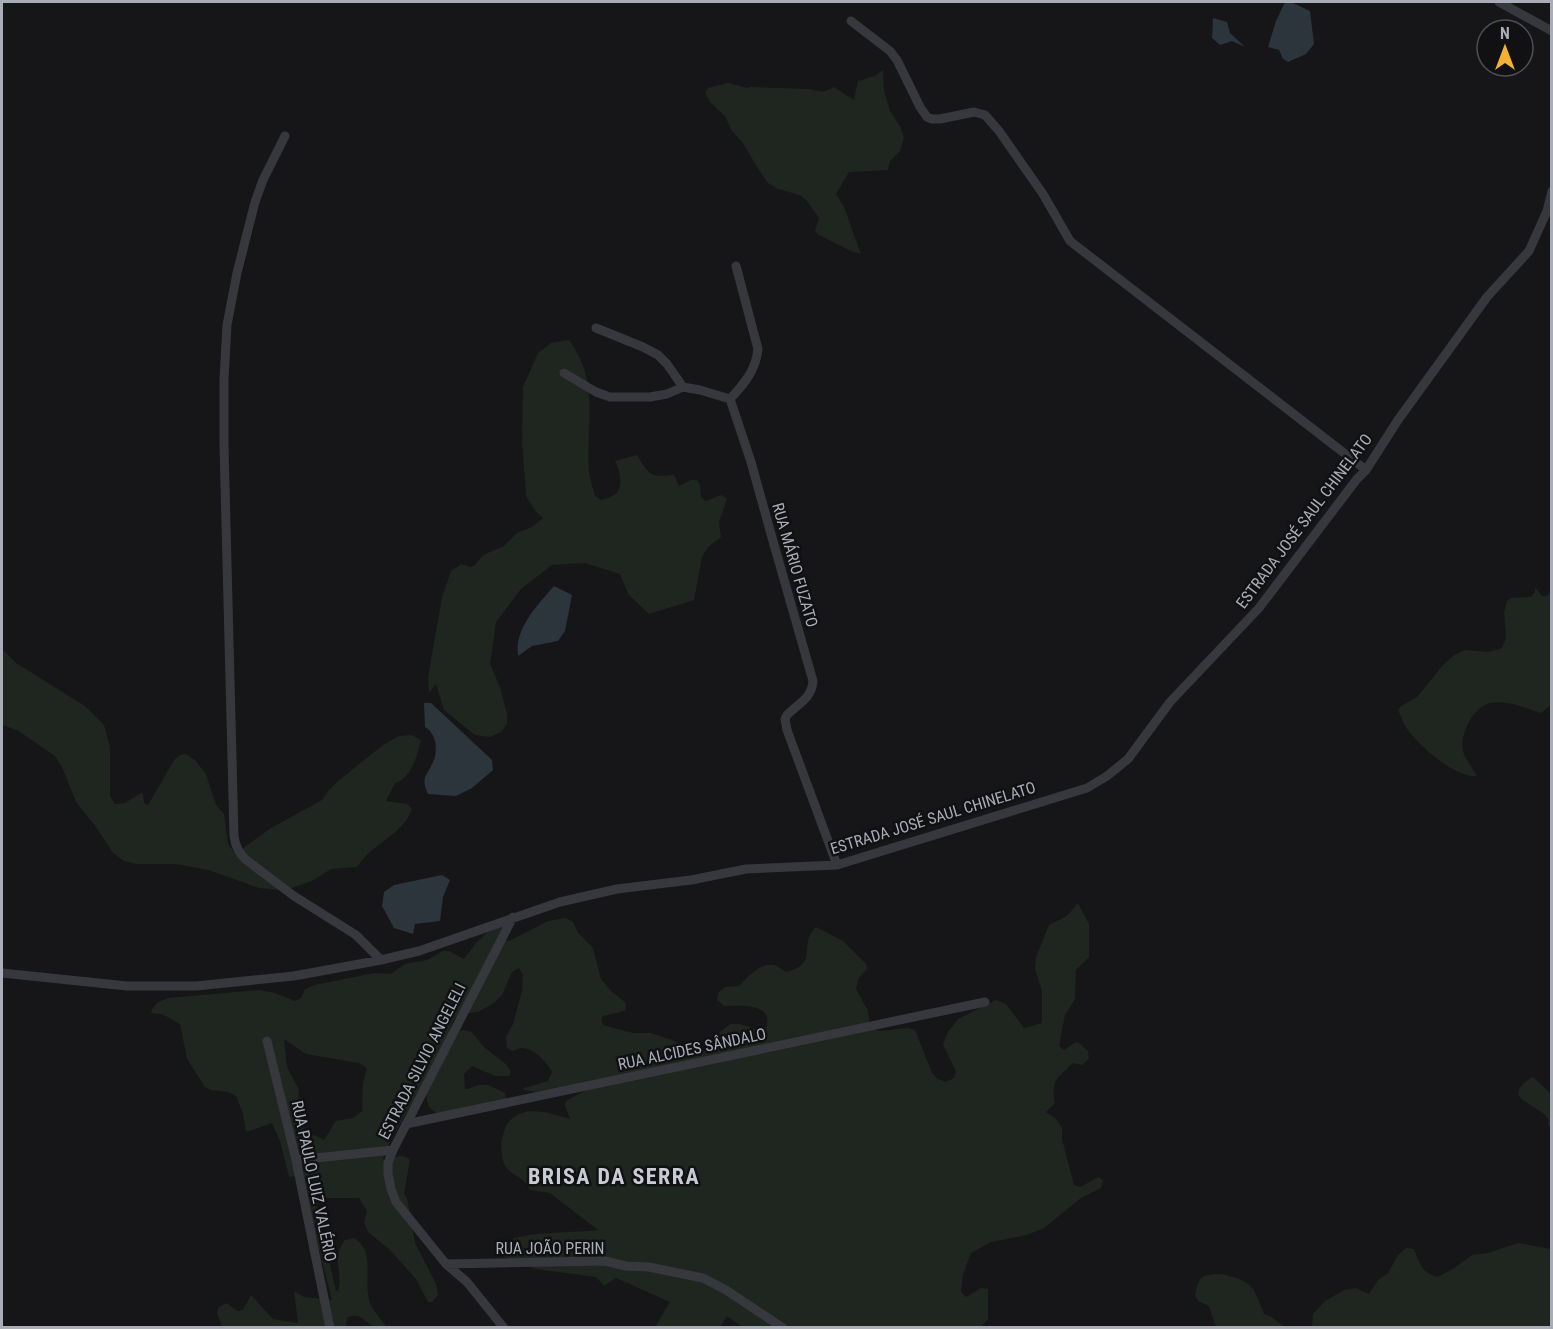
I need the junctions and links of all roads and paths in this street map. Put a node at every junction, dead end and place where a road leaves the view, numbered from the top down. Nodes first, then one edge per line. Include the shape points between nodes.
1 (1499, 2) edge
2 (850, 21) dead end
3 (1551, 31) edge
4 (285, 136) dead end
5 (1551, 191) edge
6 (736, 266) dead end
7 (596, 328) dead end
8 (564, 373) dead end
9 (683, 387) junction
10 (730, 399) junction
11 (1366, 470) junction
12 (837, 865) junction
13 (513, 917) junction
14 (381, 960) junction
15 (2, 973) edge
16 (985, 1002) dead end
17 (267, 1041) dead end
18 (406, 1124) junction
19 (393, 1150) junction
20 (296, 1160) junction
21 (446, 1264) junction
22 (330, 1328) edge
23 (504, 1328) edge
24 (783, 1328) edge

1 - 3 street
2 - 11 street via 890,51 927,117 940,119 974,112 985,115 1042,194 1070,241
4 - 14 street via 255,202 227,325 224,446 235,845 245,859 356,935
5 - 11 street, ESTRADA JOSÉ SAUL CHINELATO via 1547,211 1529,251 1487,297
6 - 10 street via 758,349 753,370
7 - 9 street via 658,355
8 - 9 street via 610,397 650,397
9 - 10 street
10 - 12 street, RUA MÁRIO FUZATO via 813,681 806,698 787,715 786,730
11 - 12 street, ESTRADA JOSÉ SAUL CHINELATO via 1258,608 1170,702 1128,759 1107,776 1087,788
12 - 13 street, ESTRADA JOSÉ SAUL CHINELATO via 746,868 691,880 616,889
13 - 14 street, ESTRADA JOSÉ SAUL CHINELATO via 419,951
13 - 18 street, ESTRADA SILVIO ANGELELI
14 - 15 street, ESTRADA JOSÉ SAUL CHINELATO via 294,976 196,986 127,986
16 - 18 street, RUA ALCIDES SÂNDALO
17 - 20 street, RUA PAULO LUIZ VALÉRIO
18 - 19 street, ESTRADA SILVIO ANGELELI
19 - 20 street
19 - 21 street, ESTRADA SILVIO ANGELELI via 388,1174 396,1202
20 - 22 street, RUA PAULO LUIZ VALÉRIO
21 - 23 street, ESTRADA SILVIO ANGELELI via 467,1282
21 - 24 street, RUA JOÃO PERIN via 605,1262 649,1267 703,1278

